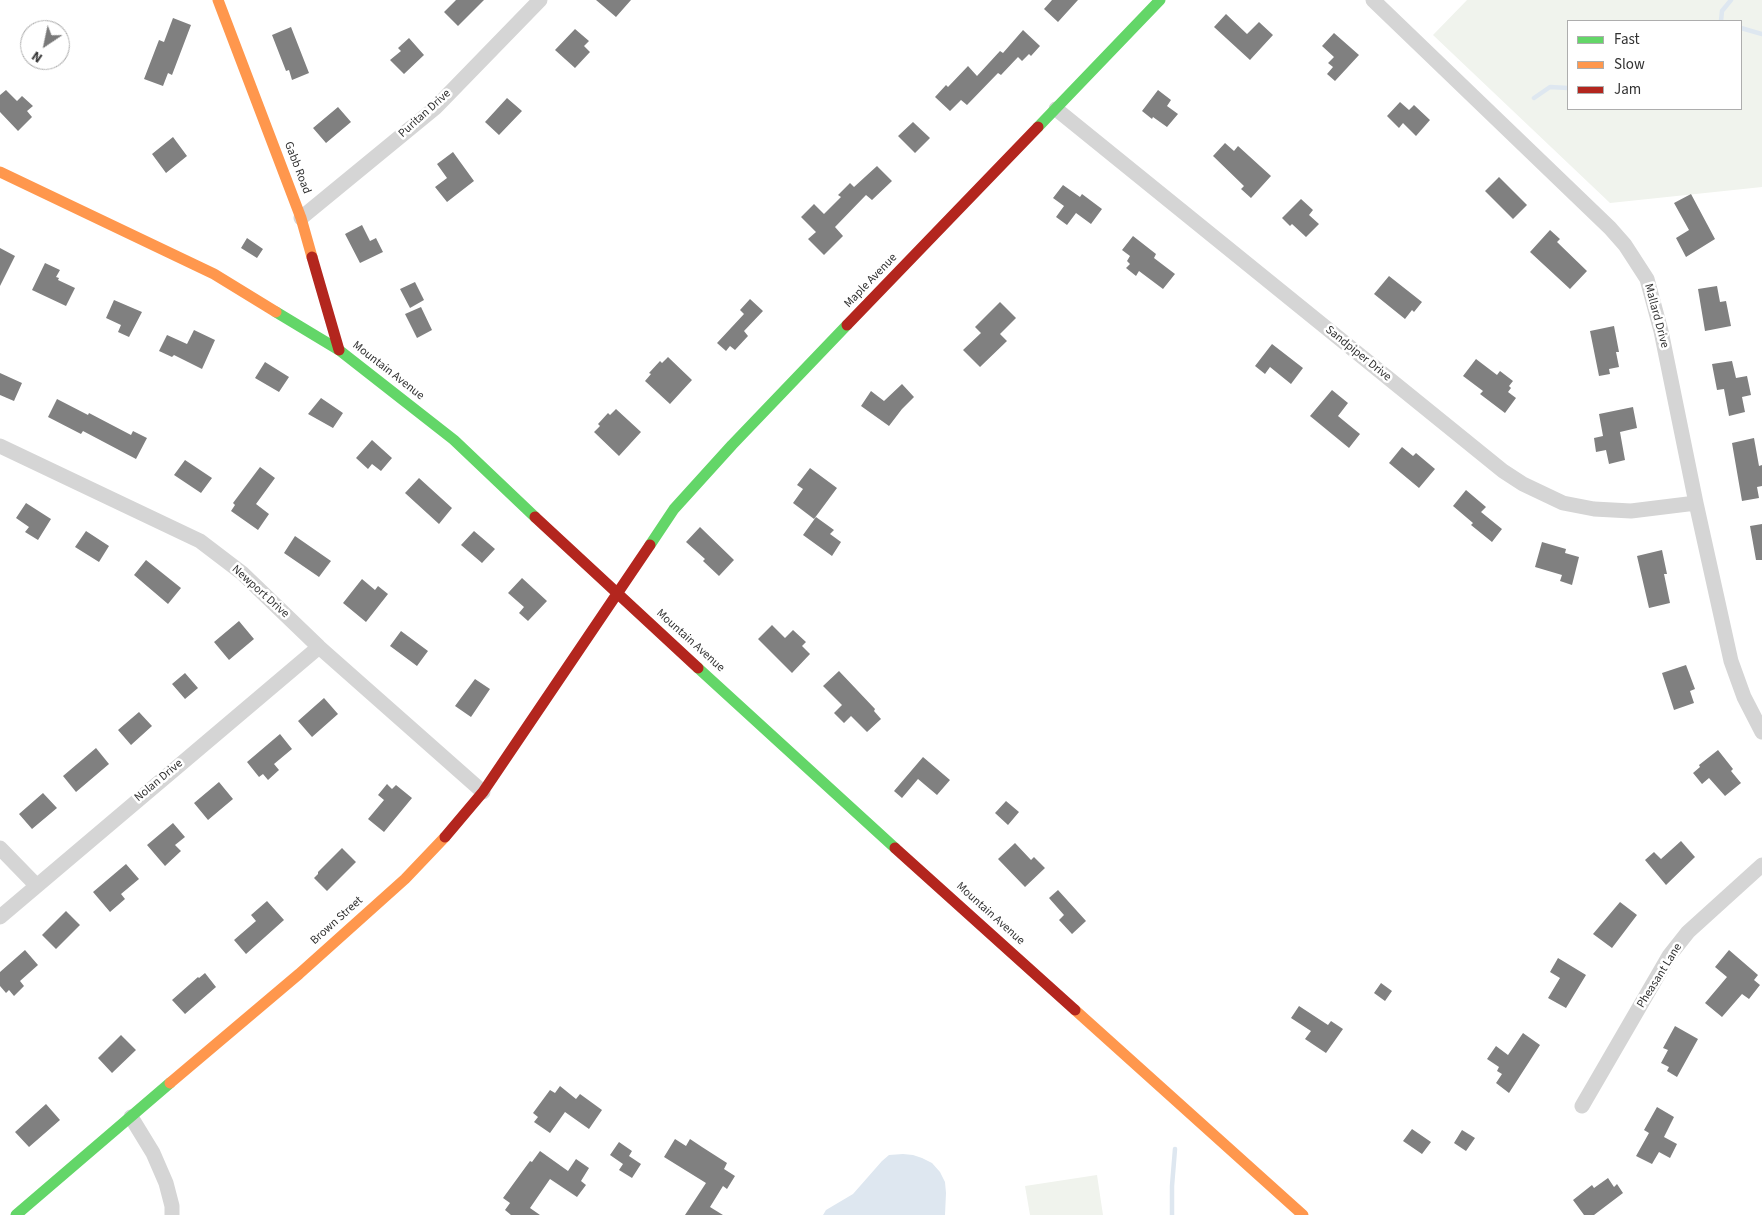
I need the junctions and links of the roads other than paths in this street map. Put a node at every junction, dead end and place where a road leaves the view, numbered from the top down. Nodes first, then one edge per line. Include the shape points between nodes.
1 (218, 0) edge
2 (540, 0) edge
3 (1160, 0) edge
4 (1373, 0) edge
5 (1056, 109) junction
6 (0, 172) edge
7 (301, 218) junction
8 (339, 350) junction
9 (0, 446) edge
10 (1696, 503) junction
11 (617, 594) junction
12 (320, 647) junction
13 (1762, 732) edge
14 (483, 792) junction
15 (0, 848) edge
16 (1762, 865) edge
17 (36, 885) junction
18 (0, 917) edge
19 (1582, 1106) dead end
20 (131, 1117) junction
21 (16, 1215) edge
22 (172, 1215) edge
23 (1303, 1215) edge

1 - 7 street, Gabb Road
2 - 7 street, Puritan Drive via 435,108
3 - 5 street, Maple Avenue
4 - 10 street, Mallard Drive via 1625,245 1647,280 1661,331
5 - 10 street, Sandpiper Drive via 1523,484 1563,503 1594,510 1631,511
5 - 11 street, Maple Avenue via 674,509
6 - 8 street, Mountain Avenue via 214,274
7 - 8 street, Gabb Road
8 - 11 street, Mountain Avenue via 454,440
9 - 12 street, Newport Drive via 200,541 242,573
10 - 13 street, Mallard Drive via 1731,661
11 - 14 street, Brown Street
11 - 23 street, Mountain Avenue
12 - 14 street, Newport Drive
12 - 17 street, Nolan Drive
14 - 20 street, Brown Street via 405,879
15 - 17 street
16 - 19 street, Pheasant Lane via 1688,932 1669,956
17 - 18 street, Nolan Drive
20 - 21 street, Brown Street
20 - 22 street via 153,1153 166,1183

